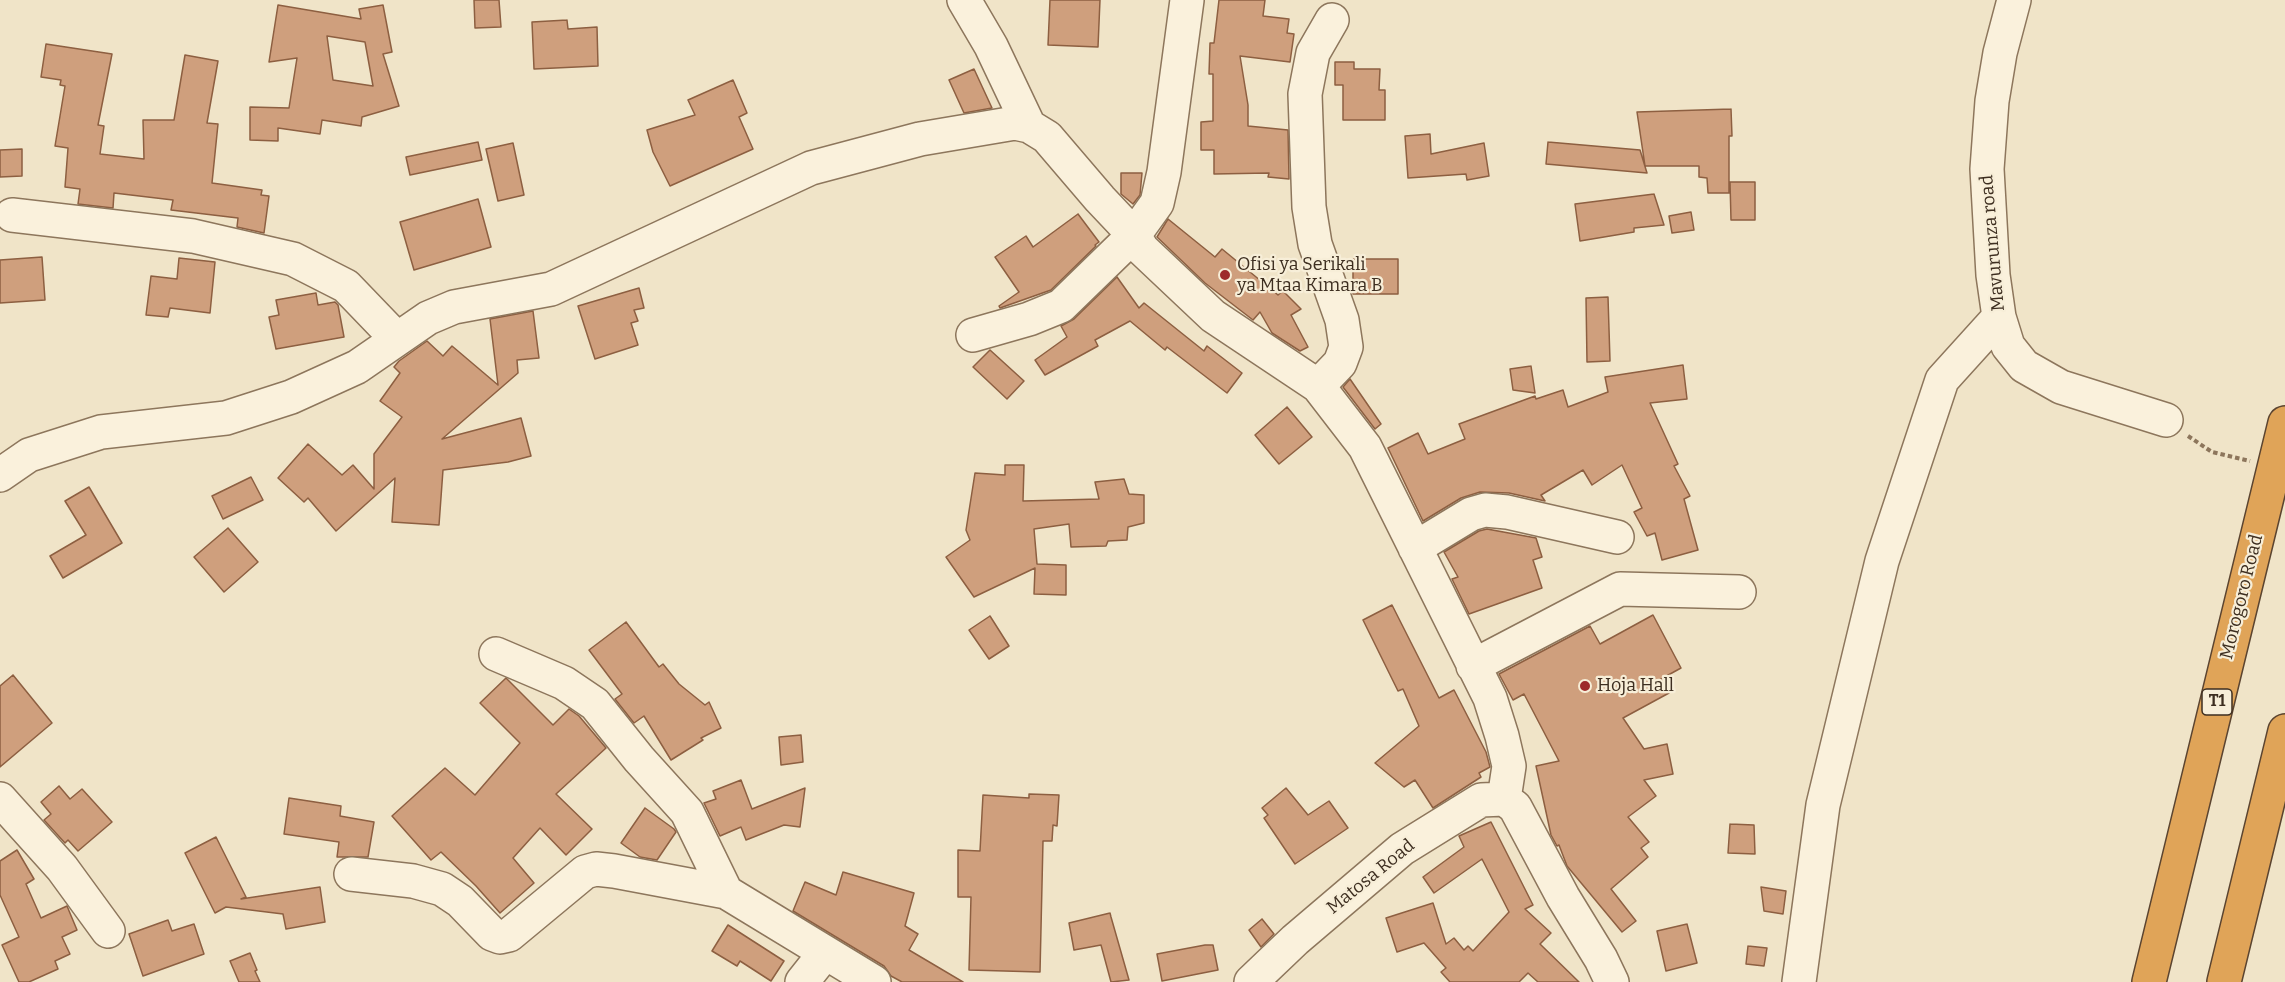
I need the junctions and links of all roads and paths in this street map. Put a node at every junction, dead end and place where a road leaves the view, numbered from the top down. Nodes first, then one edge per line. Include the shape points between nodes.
1 (963, 0) edge
2 (1188, 0) edge
3 (2014, 0) edge
4 (1332, 20) dead end
5 (1029, 126) junction
6 (12, 215) dead end
7 (1134, 235) junction
8 (1999, 317) junction
9 (972, 335) dead end
10 (398, 339) junction
11 (1318, 386) junction
12 (2166, 420) joint
13 (2285, 423) edge
14 (2274, 468) junction
15 (0, 475) edge
16 (1617, 537) dead end
17 (1415, 548) junction
18 (1738, 592) dead end
19 (496, 654) dead end
20 (1473, 666) junction
21 (2285, 731) edge
22 (1504, 798) junction
23 (0, 799) edge
24 (351, 874) dead end
25 (726, 892) junction
26 (108, 931) dead end
27 (825, 953) junction
28 (802, 982) edge
29 (874, 982) edge
30 (1251, 982) edge
31 (1612, 982) edge
32 (1799, 982) edge
33 (2149, 982) edge
34 (2224, 982) edge

1 - 5 street via 991,46
2 - 7 street via 1159,193
3 - 8 street, Mavurunza road via 1992,101 1987,169
4 - 11 street via 1313,53 1305,94 1309,207 1315,243 1342,320 1346,347 1340,363
5 - 7 street via 1047,137
5 - 10 street via 1016,123 920,140 811,168 550,289 454,307 428,318
6 - 10 street via 193,236 293,259 346,286
7 - 9 street via 1061,306 1029,320
7 - 11 street via 1142,249 1213,316
8 - 12 street, Mavurunza road via 2008,345 2024,366 2061,387
8 - 32 street via 1942,380 1882,561 1823,805
10 - 15 street via 357,367 291,397 226,418 101,432 29,455
11 - 17 street via 1365,447
12 - 14 path via 2212,452
13 - 14 highway, Morogoro Road / T1
14 - 33 highway, Morogoro Road / T1
16 - 17 street via 1485,510
17 - 20 street
18 - 20 street via 1620,589
19 - 25 street via 564,683 595,704 687,812
20 - 22 street via 1490,698 1503,736 1509,766
21 - 34 highway
22 - 30 street, Matosa Road via 1480,800 1402,849
22 - 31 street via 1515,807
23 - 26 street via 62,868
24 - 25 street via 413,881 442,890 500,937 509,936 585,872 596,869
25 - 27 street
27 - 28 street
27 - 29 street

